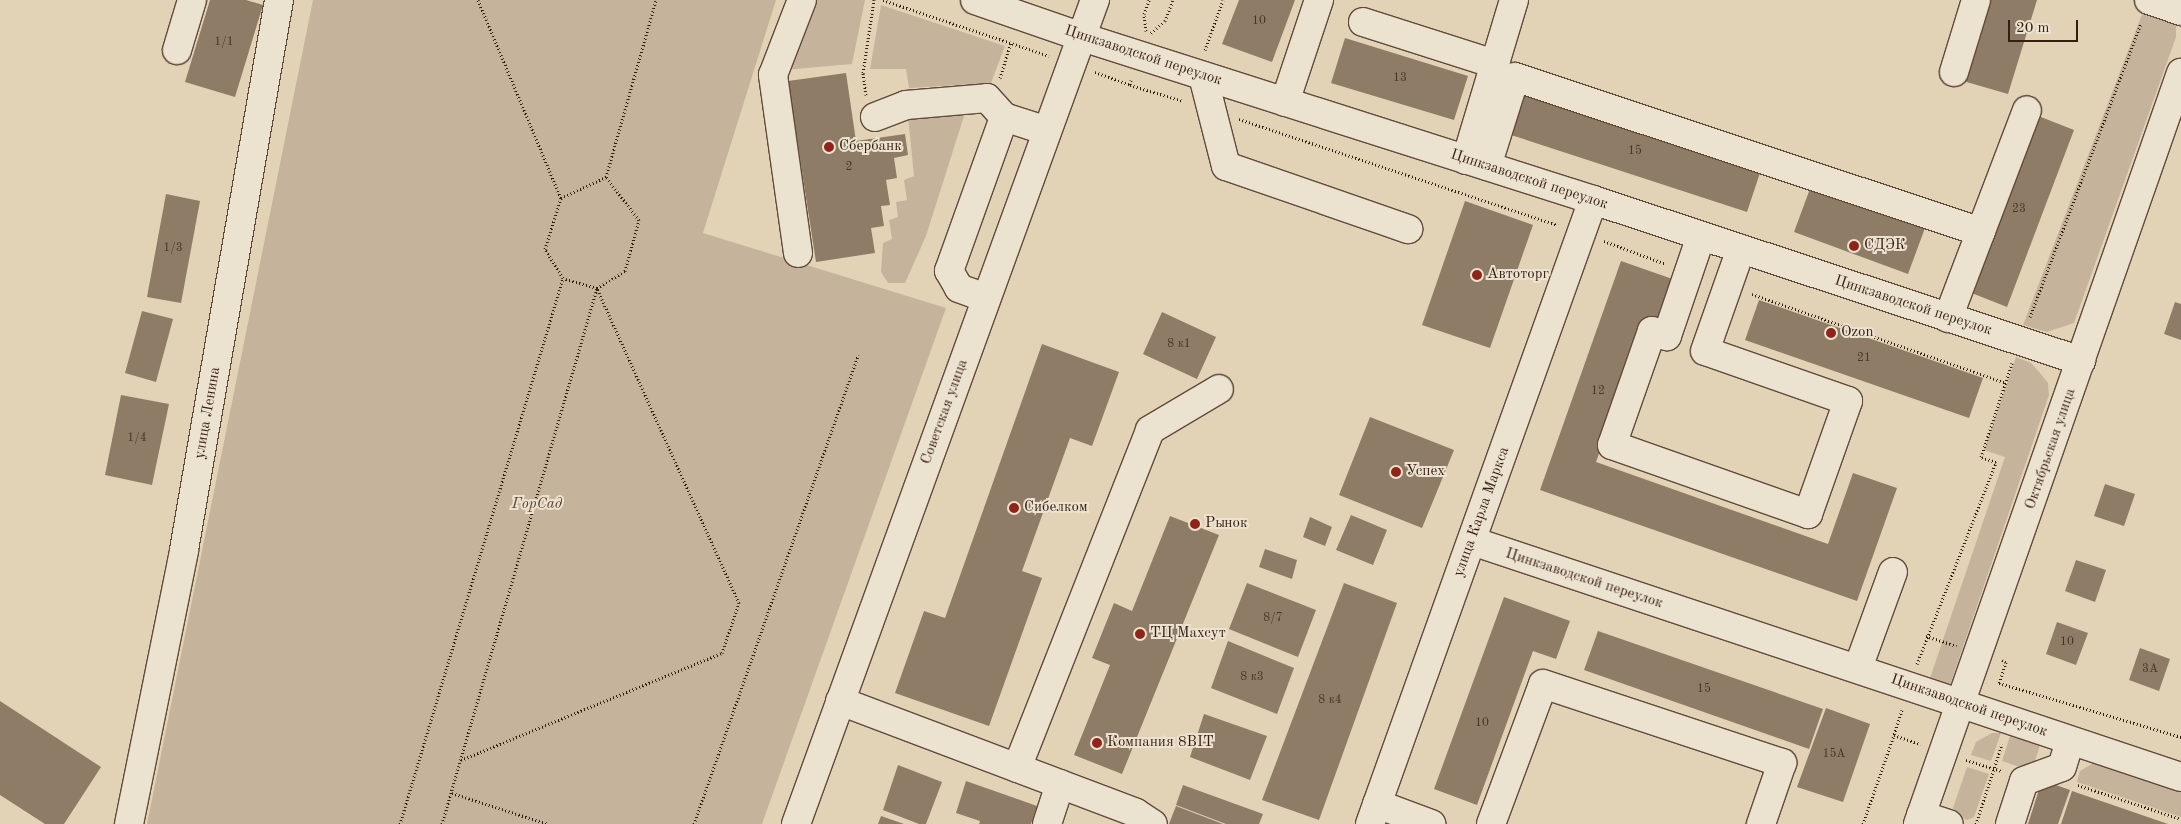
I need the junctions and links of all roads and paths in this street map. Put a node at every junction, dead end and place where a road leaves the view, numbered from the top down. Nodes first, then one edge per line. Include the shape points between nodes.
1 (192, 0) edge
2 (279, 0) edge
3 (478, 0) edge
4 (656, 0) edge
5 (802, 0) edge
6 (874, 0) edge
7 (883, 0) edge
8 (975, 0) edge
9 (1095, 0) edge
10 (1149, 0) edge
11 (1173, 0) edge
12 (1223, 0) edge
13 (1319, 0) edge
14 (1514, 0) edge
15 (1976, 0) edge
16 (2148, 0) edge
17 (2181, 11) edge
18 (1363, 22) dead end
19 (1082, 37) junction
20 (1147, 44) junction
21 (177, 50) dead end
22 (1072, 64) junction
23 (1495, 64) junction
24 (1203, 65) junction
25 (1954, 72) dead end
26 (2181, 73) edge
27 (1130, 85) junction
28 (865, 92) dead end
29 (1285, 102) junction
30 (1211, 110) junction
31 (2027, 110) dead end
32 (875, 117) dead end
33 (1004, 117) junction
34 (1047, 131) junction
35 (1476, 163) junction
36 (606, 177) junction
37 (561, 198) junction
38 (1593, 200) junction
39 (1408, 229) dead end
40 (1582, 232) junction
41 (1981, 232) junction
42 (1701, 236) junction
43 (1741, 249) junction
44 (798, 253) dead end
45 (1689, 272) junction
46 (563, 278) junction
47 (1728, 286) junction
48 (596, 288) junction
49 (986, 298) junction
50 (1948, 318) junction
51 (858, 355) dead end
52 (2081, 362) junction
53 (2006, 383) dead end
54 (1220, 389) dead end
55 (1472, 541) junction
56 (1893, 572) dead end
57 (1979, 653) junction
58 (1858, 668) junction
59 (1910, 686) junction
60 (2020, 690) junction
61 (840, 701) junction
62 (1960, 705) junction
63 (2010, 721) junction
64 (1894, 735) junction
65 (2181, 737) edge
66 (2070, 741) junction
67 (1943, 753) junction
68 (461, 760) junction
69 (1017, 768) junction
70 (1994, 769) junction
71 (2002, 772) dead end
72 (2044, 774) junction
73 (2181, 777) edge
74 (1060, 784) junction
75 (452, 793) junction
76 (1374, 814) edge
77 (2181, 819) edge
78 (1920, 820) edge
79 (129, 824) edge
80 (400, 824) edge
81 (442, 824) edge
82 (548, 824) edge
83 (694, 824) edge
84 (796, 824) edge
85 (1047, 824) edge
86 (1153, 824) edge
87 (1431, 824) edge
88 (1491, 824) edge
89 (1761, 824) edge
90 (1863, 824) edge
91 (1949, 824) edge
92 (1976, 824) edge
93 (2010, 824) edge

1 - 21 street
2 - 79 street, улица Ленина via 184,550
3 - 37 path
4 - 36 path
5 - 44 street via 773,75
6 - 28 path via 863,73
7 - 22 path
8 - 19 street, Цинкзаводской переулок
9 - 19 street, Советская улица
10 - 20 path via 1144,14
11 - 20 path via 1165,21
12 - 24 path
13 - 29 street
14 - 23 street
15 - 25 street
16 - 17 street
18 - 23 street
19 - 20 street, Цинкзаводской переулок
19 - 22 street, Советская улица
20 - 24 street, Цинкзаводской переулок
20 - 27 path
22 - 27 path
22 - 34 street, Советская улица
23 - 35 street
24 - 29 street, Цинкзаводской переулок
24 - 30 street
26 - 52 street, Октябрьская улица
27 - 30 path
29 - 35 street, Цинкзаводской переулок
30 - 39 street via 1226,166
30 - 40 path
31 - 41 street
32 - 33 street via 906,105 987,98
33 - 34 street
33 - 49 street via 949,271 960,288
34 - 49 street, Советская улица
35 - 38 street, Цинкзаводской переулок
35 - 41 street via 1515,77
36 - 37 path
36 - 48 path via 639,220 625,271
37 - 46 path via 545,249
38 - 40 street, улица Карла Маркса
38 - 42 street, Цинкзаводской переулок
40 - 45 path
40 - 55 street, улица Карла Маркса
41 - 50 street
42 - 43 street, Цинкзаводской переулок
42 - 45 street
43 - 47 street
43 - 50 street, Цинкзаводской переулок
45 - 47 street via 1667,336 1652,331 1612,445 1808,514 1848,401 1705,351
46 - 48 path
46 - 80 path
47 - 53 path
48 - 68 path
48 - 68 path via 739,603 722,653
49 - 61 street, Советская улица
50 - 52 street, Цинкзаводской переулок
51 - 83 path
52 - 57 street, Октябрьская улица
54 - 69 street via 1150,430
55 - 58 street, Цинкзаводской переулок
55 - 76 street, улица Карла Маркса
56 - 58 street
57 - 59 path via 1926,636
57 - 60 path via 2006,662 1999,683
57 - 62 street, Октябрьская улица
58 - 59 street, Цинкзаводской переулок
59 - 62 street, Цинкзаводской переулок
59 - 64 path
60 - 63 path
60 - 65 path
61 - 69 street
61 - 84 street, Советская улица
62 - 63 street, Цинкзаводской переулок
62 - 67 street, Октябрьская улица
63 - 66 street, Цинкзаводской переулок
63 - 70 path
64 - 67 path
64 - 90 path
66 - 72 street via 2062,767
66 - 73 street, Цинкзаводской переулок
67 - 70 path
67 - 78 street, Октябрьская улица
68 - 75 path
69 - 74 street
70 - 71 path
70 - 92 path
72 - 77 path
72 - 93 street via 2024,781
74 - 85 street
74 - 86 street via 1136,813
75 - 81 path
75 - 82 path
76 - 87 street
78 - 91 street
88 - 89 street via 1543,684 1782,763

